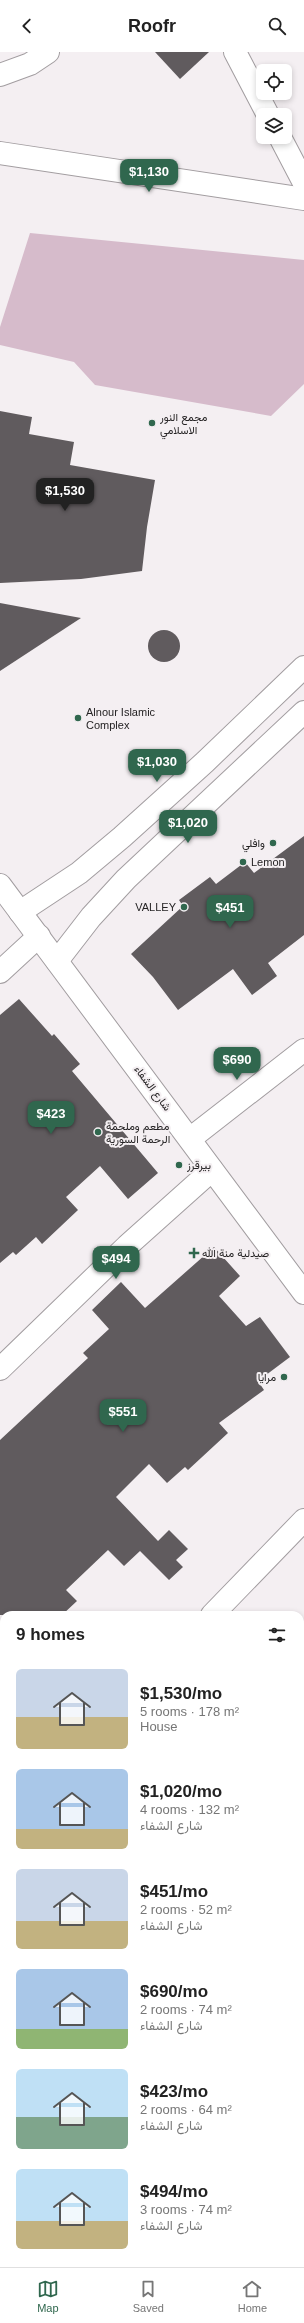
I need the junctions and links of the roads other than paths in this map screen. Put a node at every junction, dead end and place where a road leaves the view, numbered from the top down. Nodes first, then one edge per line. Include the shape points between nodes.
1 (48, 52) edge
2 (235, 52) edge
3 (0, 75) edge
4 (264, 108) edge
5 (284, 144) edge
6 (0, 153) edge
7 (304, 184) edge
8 (304, 199) edge
9 (304, 667) edge
10 (304, 712) edge
11 (0, 885) edge
12 (20, 912) junction
13 (39, 936) junction
14 (57, 961) junction
15 (0, 972) edge
16 (304, 1050) edge
17 (191, 1138) junction
18 (212, 1170) junction
19 (302, 1285) edge
20 (0, 1369) edge
21 (304, 1520) edge
22 (216, 1611) edge

1 - 3 street via 30,64
2 - 4 street
5 - 7 street
6 - 8 street
9 - 12 street via 122,838 79,873
10 - 14 street via 126,879 91,917
11 - 12 street, شارع الشفاء
12 - 13 street, شارع الشفاء
13 - 14 street, شارع الشفاء
13 - 15 street
14 - 17 street, شارع الشفاء
16 - 17 street
17 - 18 street, شارع الشفاء
18 - 19 street, شارع الشفاء
18 - 20 street via 127,1246
21 - 22 street

